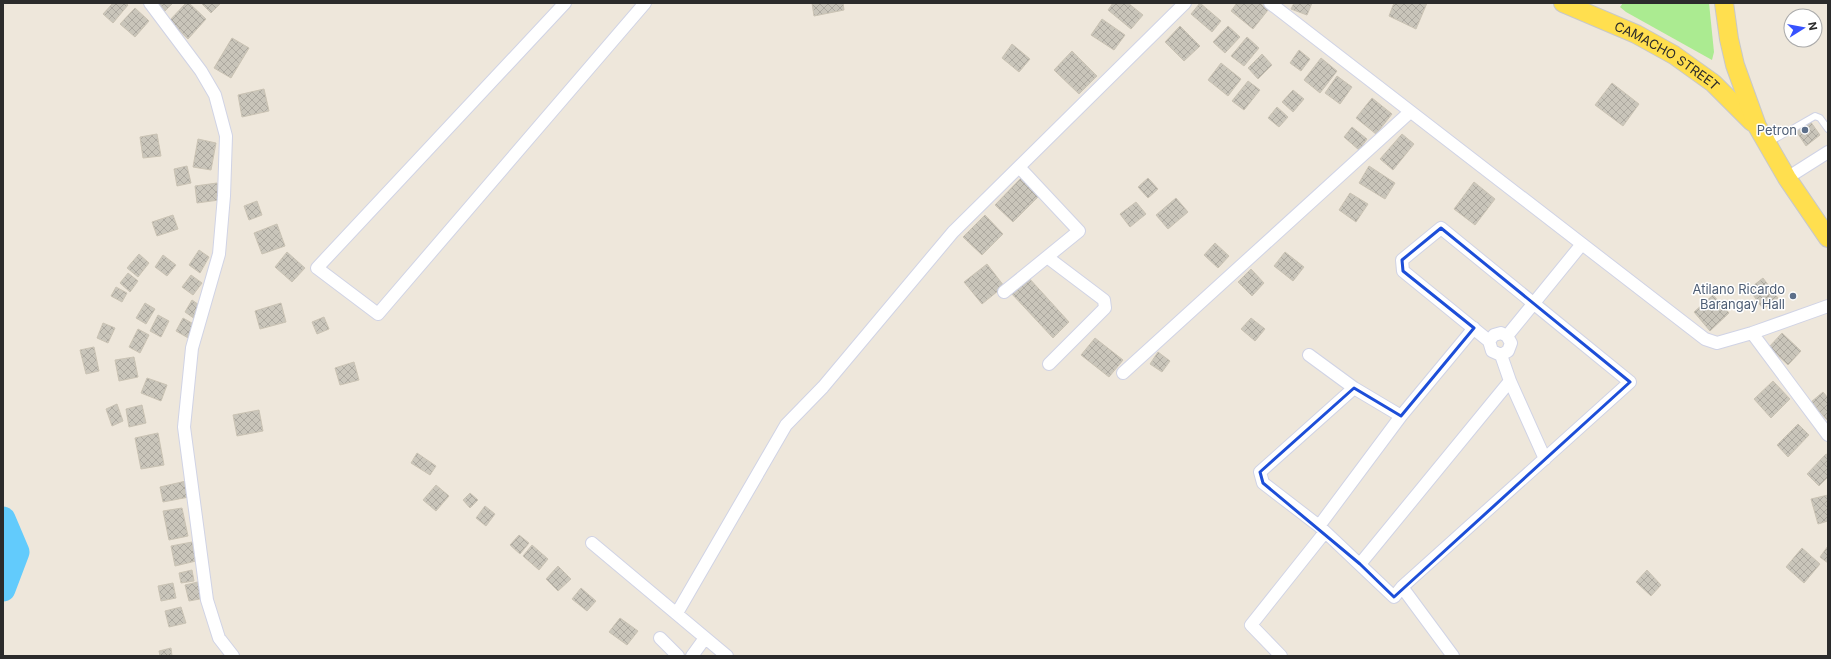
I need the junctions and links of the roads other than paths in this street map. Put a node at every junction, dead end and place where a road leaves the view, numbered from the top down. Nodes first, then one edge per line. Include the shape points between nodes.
1 (150, 3) edge
2 (566, 3) edge
3 (645, 3) edge
4 (1185, 3) edge
5 (1270, 3) edge
6 (1565, 3) edge
7 (1724, 3) edge
8 (1410, 112) junction
9 (1757, 126) junction
10 (1828, 129) edge
11 (1766, 143) junction
12 (1828, 152) edge
13 (1020, 167) junction
14 (1787, 178) junction
15 (1828, 238) edge
16 (1582, 244) junction
17 (1047, 257) junction
18 (1004, 292) dead end
19 (1534, 304) junction
20 (1828, 306) edge
21 (1474, 328) junction
22 (1752, 333) junction
23 (1507, 336) junction
24 (1489, 341) junction
25 (1310, 355) dead end
26 (1501, 355) junction
27 (1049, 364) dead end
28 (1123, 373) dead end
29 (1510, 381) junction
30 (1354, 388) junction
31 (1401, 416) junction
32 (1828, 435) edge
33 (1545, 460) junction
34 (1322, 529) junction
35 (592, 543) dead end
36 (1360, 564) junction
37 (1402, 587) junction
38 (677, 612) junction
39 (660, 638) dead end
40 (704, 638) junction
41 (233, 656) edge
42 (678, 656) edge
43 (692, 656) edge
44 (727, 656) edge
45 (1281, 656) edge
46 (1452, 656) edge

1 - 41 street via 201,71 215,95 226,136 219,254 192,348 184,427 207,600 219,638
2 - 3 street via 318,268 378,314
4 - 13 street
5 - 8 street
6 - 9 main road, CAMACHO STREET via 1636,34 1674,55 1713,83
7 - 9 main road via 1735,65
8 - 16 street
8 - 28 street
9 - 11 main road
10 - 11 lane via 1820,118 1815,116
11 - 14 main road
12 - 14 street
13 - 17 street via 1079,231
13 - 38 street via 953,232 823,387 786,425
14 - 15 main road
16 - 19 street
16 - 22 street via 1705,339 1716,343
17 - 18 street
17 - 27 street via 1104,300 1105,308
19 - 21 street via 1442,228 1402,260 1403,271
19 - 23 street
19 - 33 street via 1630,382
20 - 22 street
21 - 24 street
21 - 31 street
22 - 32 street
23 - 24 street via 1501,333 1494,335
23 - 26 street via 1511,343 1508,351
24 - 26 street via 1492,351
25 - 30 street
26 - 29 street
29 - 33 street
29 - 36 street
30 - 31 street
30 - 34 street via 1260,472 1263,482
31 - 34 street
33 - 37 street
34 - 36 street
34 - 45 street via 1251,625
35 - 38 street
36 - 37 street via 1394,597
37 - 46 street
38 - 40 street
39 - 42 street
40 - 43 street
40 - 44 street

